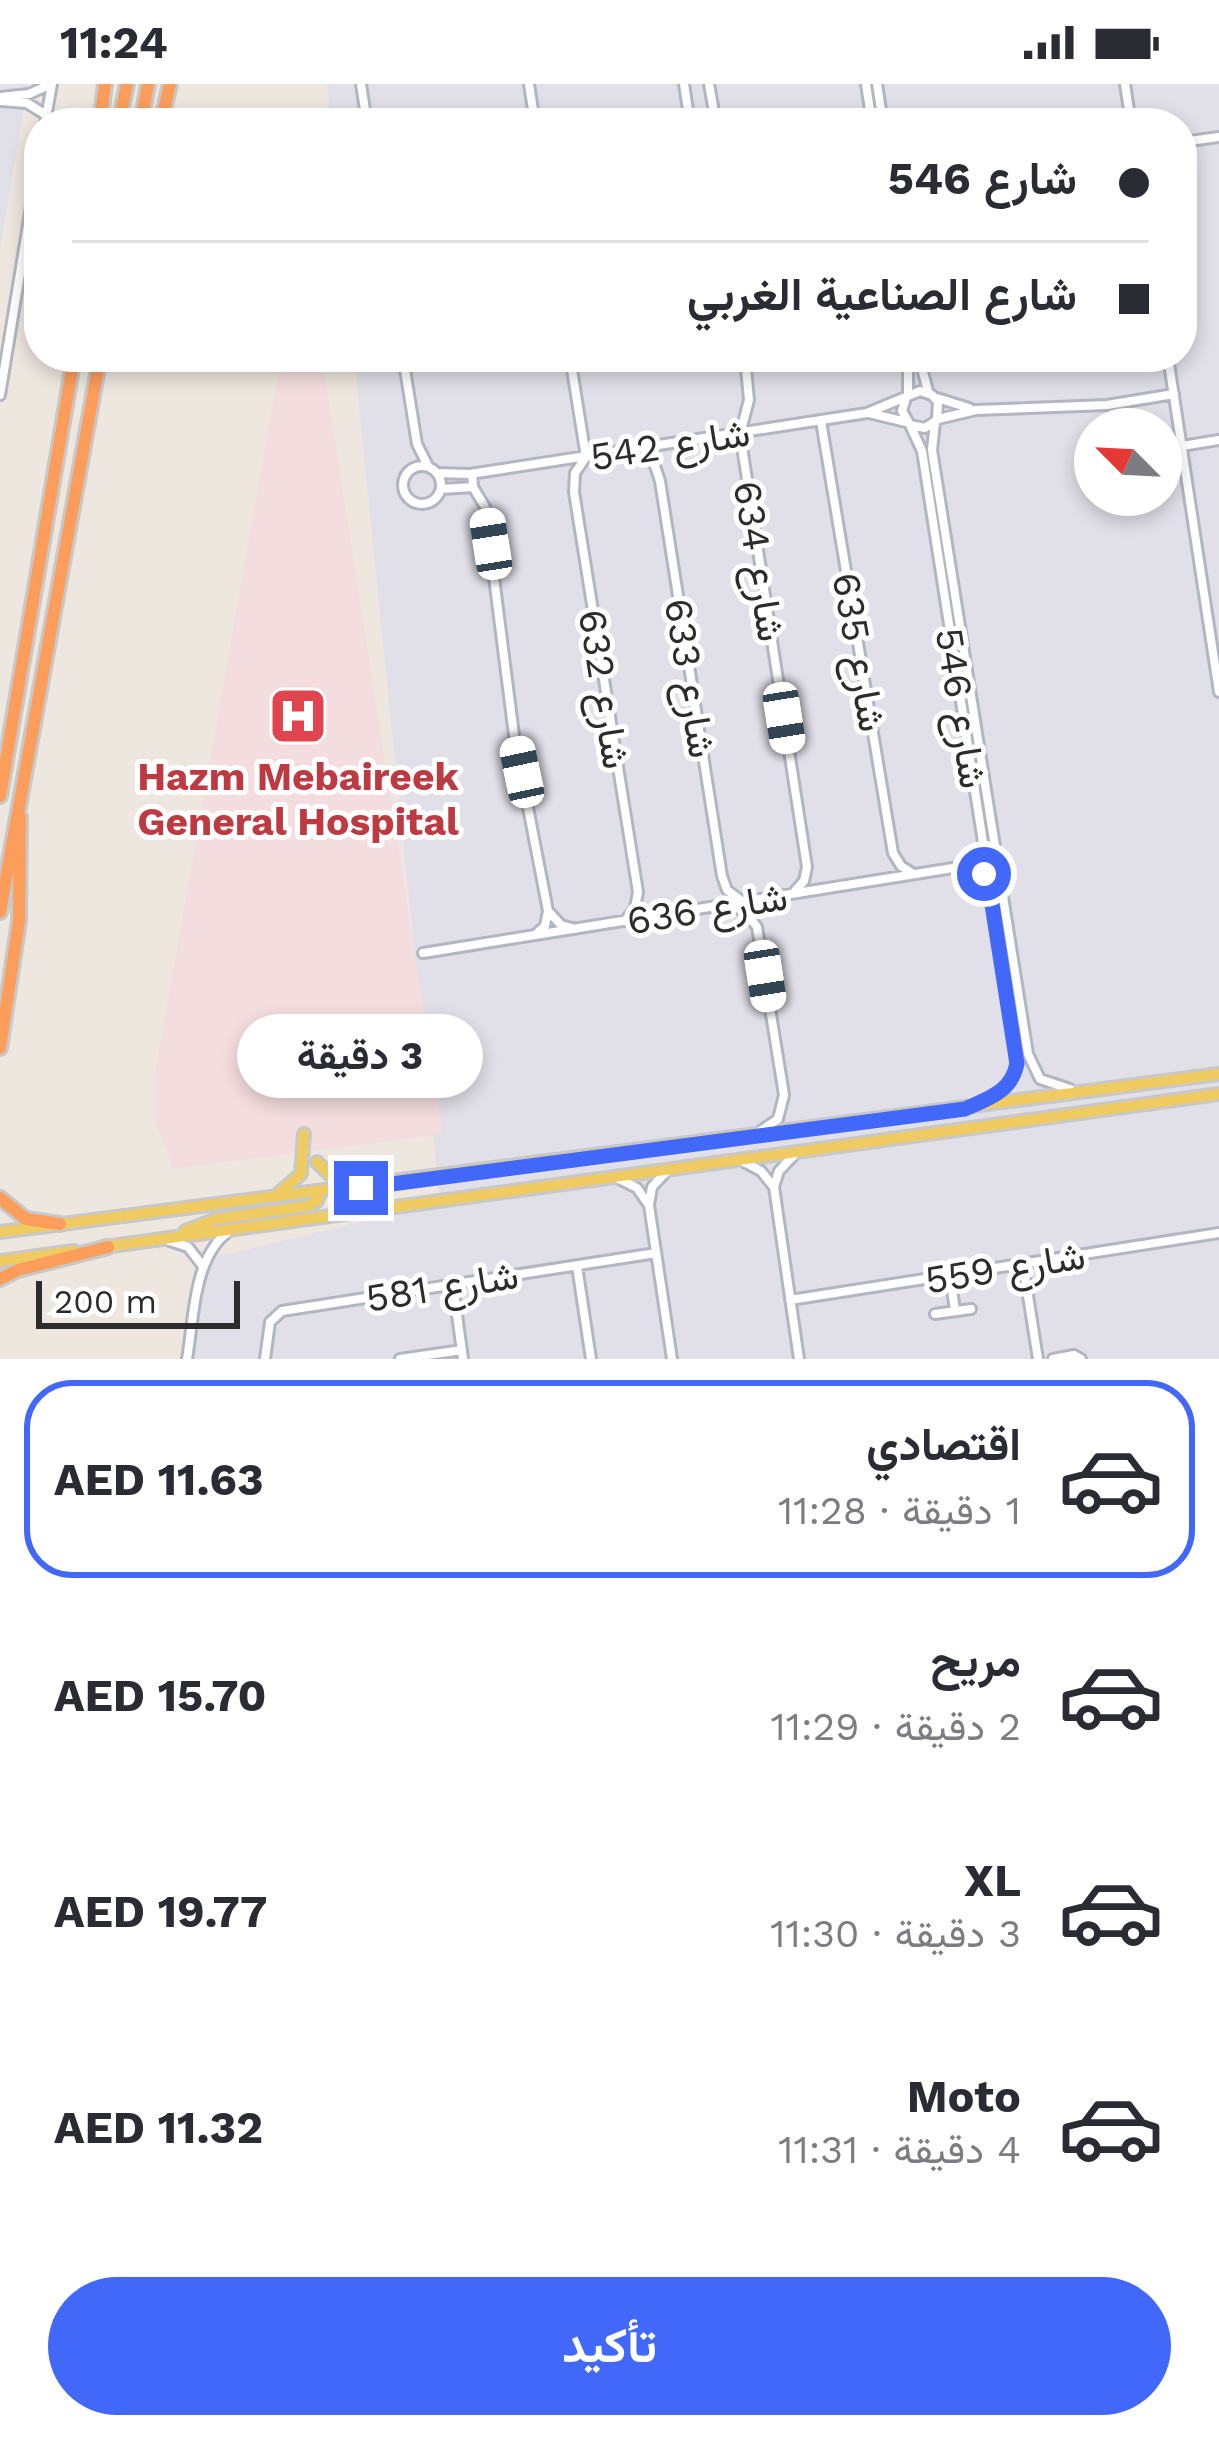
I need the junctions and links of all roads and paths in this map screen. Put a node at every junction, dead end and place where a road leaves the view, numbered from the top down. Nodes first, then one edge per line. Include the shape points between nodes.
1 (52, 84) edge
2 (0, 99) edge
3 (33, 108) edge
4 (24, 249) edge
5 (71, 372) edge
6 (97, 372) edge
7 (405, 372) edge
8 (572, 372) edge
9 (746, 372) edge
10 (908, 372) edge
11 (925, 372) edge
12 (1170, 372) edge
13 (1174, 394) junction
14 (0, 395) edge
15 (932, 395) junction
16 (907, 397) junction
17 (1176, 408) edge
18 (976, 410) junction
19 (867, 413) junction
20 (821, 421) junction
21 (936, 421) junction
22 (909, 424) junction
23 (740, 434) junction
24 (1219, 440) edge
25 (1182, 446) joint
26 (642, 448) junction
27 (586, 457) junction
28 (433, 470) junction
29 (472, 474) junction
30 (473, 487) junction
31 (440, 489) junction
32 (1219, 605) edge
33 (1206, 608) junction
34 (1215, 646) edge
35 (1219, 692) edge
36 (7, 751) junction
37 (0, 769) edge
38 (0, 796) edge
39 (18, 799) junction
40 (914, 874) junction
41 (988, 879) junction
42 (789, 895) junction
43 (745, 902) junction
44 (729, 905) junction
45 (548, 910) junction
46 (0, 912) edge
47 (625, 921) junction
48 (579, 929) junction
49 (532, 936) junction
50 (423, 952) dead end
51 (0, 1048) edge
52 (1219, 1075) edge
53 (1089, 1093) junction
54 (1219, 1094) edge
55 (965, 1109) junction
56 (304, 1134) dead end
57 (749, 1137) junction
58 (796, 1152) junction
59 (734, 1160) junction
60 (317, 1162) dead end
61 (671, 1168) junction
62 (609, 1176) junction
63 (774, 1187) junction
64 (361, 1188) junction
65 (271, 1197) junction
66 (0, 1198) edge
67 (318, 1204) junction
68 (649, 1205) junction
69 (60, 1224) junction
70 (234, 1228) junction
71 (0, 1232) edge
72 (1219, 1233) edge
73 (176, 1236) junction
74 (160, 1239) junction
75 (108, 1246) junction
76 (656, 1253) junction
77 (0, 1261) edge
78 (1023, 1264) junction
79 (577, 1265) junction
80 (203, 1269) junction
81 (950, 1275) junction
82 (0, 1279) edge
83 (453, 1285) junction
84 (790, 1300) junction
85 (970, 1309) dead end
86 (955, 1311) junction
87 (935, 1314) dead end
88 (463, 1355) edge
89 (187, 1359) edge
90 (265, 1359) edge
91 (400, 1359) edge
92 (591, 1359) edge
93 (672, 1359) edge
94 (799, 1359) edge
95 (1038, 1359) edge
96 (1053, 1359) edge
97 (1081, 1359) edge

1 - 2 street
2 - 3 street
4 - 14 street
5 - 36 highway
6 - 39 highway
7 - 28 street via 415,436
8 - 27 street, شارع 632
9 - 23 street, شارع 634
10 - 16 street
11 - 15 street
12 - 13 street
13 - 17 street
13 - 18 street
15 - 16 street
15 - 18 street
15 - 21 street
16 - 19 street, شارع 542
16 - 22 street via 902,411
18 - 21 street
19 - 20 street, شارع 542
19 - 22 street, شارع 542
20 - 23 street, شارع 542
20 - 40 street, شارع 635 via 893,853
21 - 22 street
21 - 53 street, شارع 546 via 932,450 1030,1064 1048,1084
22 - 41 street, شارع 546 via 922,451
23 - 26 street, شارع 542
23 - 42 street, شارع 634 via 806,860 804,880
24 - 25 street
25 - 33 street
26 - 27 street, شارع 542
26 - 43 street, شارع 633 via 660,481 723,884
27 - 29 street, شارع 542
27 - 47 street, شارع 632 via 574,492 638,892
28 - 29 street, شارع 542
28 - 31 street
28 - 31 street via 408,472 405,493 423,504
29 - 30 street
30 - 31 street
30 - 45 street via 485,507 514,734
32 - 33 street
33 - 34 street
34 - 35 street
36 - 37 highway
36 - 38 highway
39 - 46 highway
39 - 51 highway via 21,901
40 - 41 street, شارع 636 via 965,867
40 - 42 street, شارع 636
41 - 55 street, شارع 546 via 1017,1064 1005,1089
42 - 43 street, شارع 636
43 - 44 street, شارع 636
44 - 47 street, شارع 636
44 - 57 street via 757,927 784,1095 778,1119
45 - 48 street
45 - 49 street
47 - 48 street, شارع 636
48 - 49 street, شارع 636
49 - 50 street, شارع 636
52 - 53 main road
53 - 55 main road
54 - 58 main road
55 - 57 main road
56 - 65 main road via 301,1174
57 - 64 main road
58 - 59 main road
58 - 63 street
59 - 61 main road
59 - 63 street
60 - 64 main road
61 - 62 main road
61 - 68 street via 652,1187
62 - 67 main road
62 - 68 street via 629,1183
63 - 84 street
64 - 67 main road
65 - 67 main road
65 - 69 main road
66 - 69 highway via 26,1219
67 - 70 main road
67 - 73 main road via 217,1219
68 - 76 street
69 - 71 main road
70 - 73 main road
70 - 80 street via 215,1242
72 - 78 street, شارع 559
73 - 74 main road
74 - 75 main road
74 - 80 street via 188,1247
75 - 77 main road
75 - 82 highway
76 - 79 street, شارع 581
76 - 93 street
78 - 81 street, شارع 559
78 - 95 street
79 - 83 street, شارع 581
79 - 92 street
80 - 89 street
81 - 84 street, شارع 559
81 - 86 street
83 - 88 street
83 - 90 street, شارع 581 via 282,1311 269,1322
84 - 94 street
85 - 86 street
86 - 87 street
88 - 91 street
96 - 97 street

